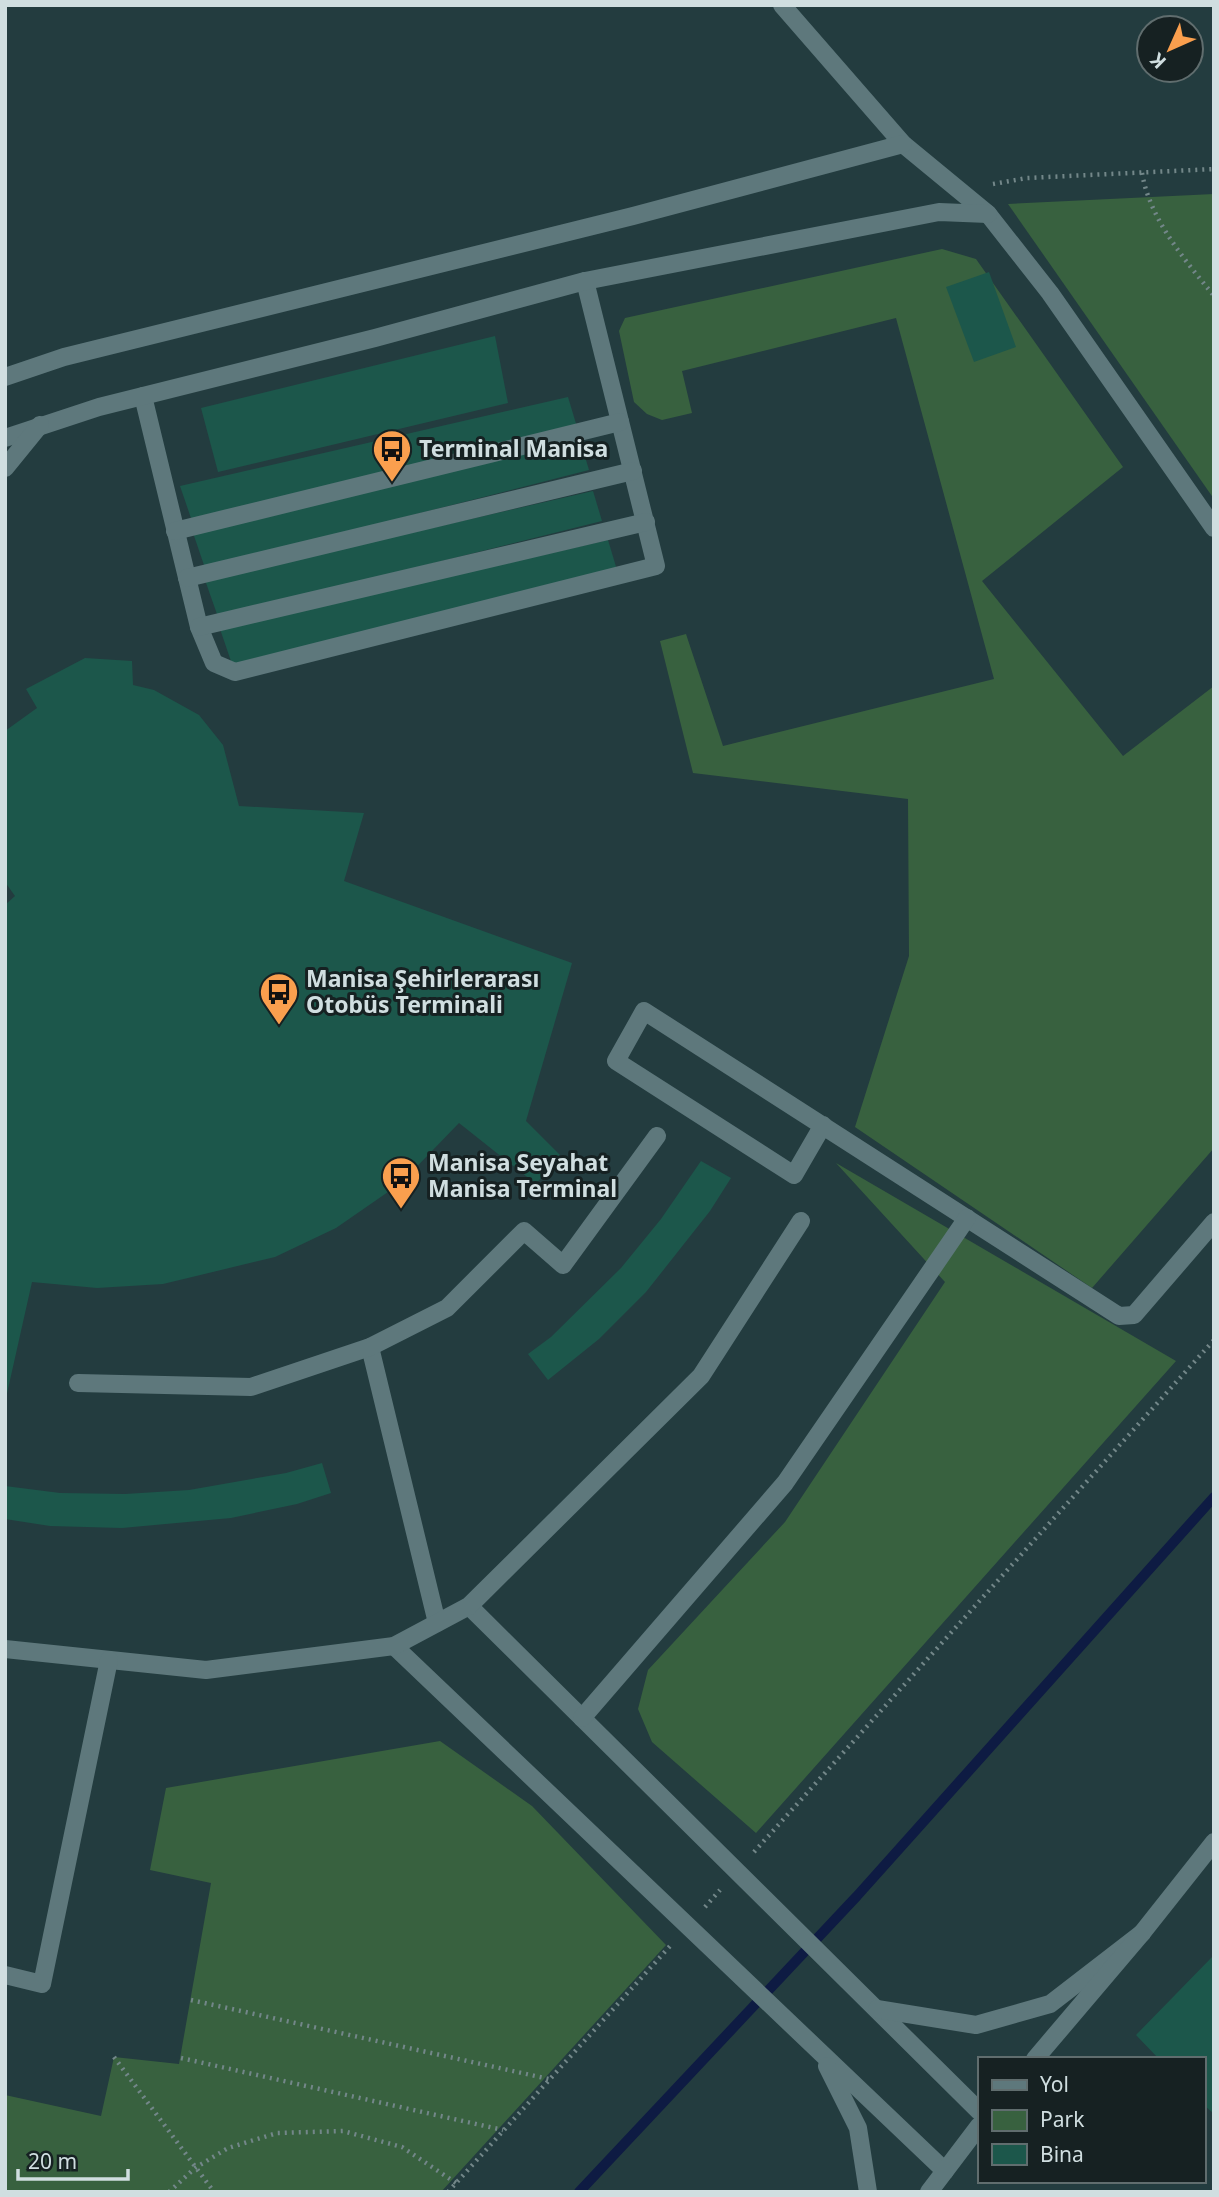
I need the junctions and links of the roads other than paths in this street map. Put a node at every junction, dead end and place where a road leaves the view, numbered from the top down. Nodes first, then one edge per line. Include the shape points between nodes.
1 (782, 5) edge
2 (903, 144) junction
3 (988, 214) junction
4 (585, 281) junction
5 (5, 377) edge
6 (143, 396) junction
7 (620, 422) junction
8 (40, 425) junction
9 (5, 438) edge
10 (5, 468) edge
11 (633, 471) junction
12 (646, 522) junction
13 (1214, 528) edge
14 (176, 531) junction
15 (187, 578) junction
16 (199, 627) junction
17 (823, 1125) junction
18 (657, 1136) dead end
19 (967, 1218) junction
20 (801, 1221) dead end
21 (1214, 1222) edge
22 (370, 1347) junction
23 (79, 1383) dead end
24 (469, 1606) junction
25 (437, 1623) junction
26 (394, 1646) junction
27 (5, 1649) edge
28 (109, 1660) junction
29 (582, 1718) junction
30 (1214, 1842) edge
31 (1142, 1933) junction
32 (5, 1975) edge
33 (877, 2009) junction
34 (817, 2050) junction
35 (1037, 2057) edge
36 (978, 2110) edge
37 (978, 2127) edge
38 (945, 2171) junction
39 (868, 2192) edge
40 (929, 2192) edge

1 - 2 street
2 - 3 street
2 - 5 street via 64,357
3 - 4 street via 939,212
3 - 13 street via 1050,293
4 - 6 street
4 - 7 street
6 - 8 street
6 - 14 street
7 - 11 street
7 - 14 street
8 - 9 street
8 - 10 street
11 - 12 street
11 - 15 street
12 - 16 street
12 - 16 street via 656,566 235,672 214,663
14 - 15 street
15 - 16 street
17 - 17 street via 644,1011 616,1061 794,1175
17 - 19 street
18 - 22 street via 563,1265 524,1231 447,1308
19 - 21 street via 1119,1316 1134,1315
19 - 29 street via 785,1483
20 - 24 street via 701,1376
22 - 23 street via 251,1387
22 - 25 street
24 - 25 street
24 - 29 street
25 - 26 street
26 - 28 street via 206,1670
26 - 34 street
27 - 28 street
28 - 32 street via 42,1984
29 - 33 street
30 - 31 street
31 - 33 street via 1049,2004 976,2025
31 - 35 street
33 - 36 street
34 - 38 street
34 - 39 street via 858,2128
37 - 38 street
38 - 40 street

